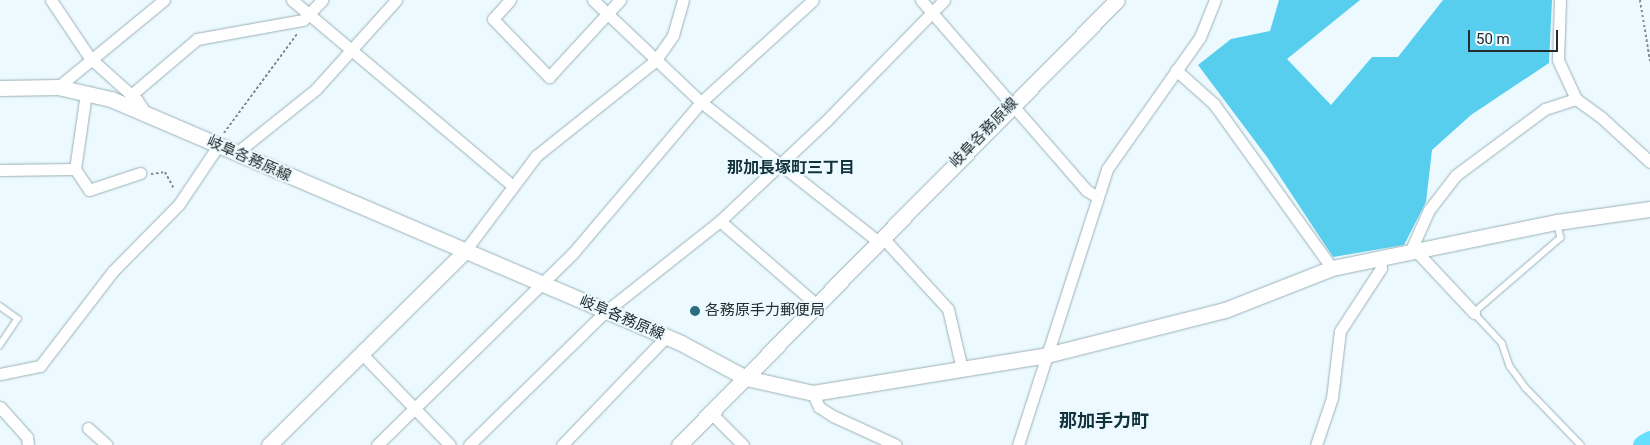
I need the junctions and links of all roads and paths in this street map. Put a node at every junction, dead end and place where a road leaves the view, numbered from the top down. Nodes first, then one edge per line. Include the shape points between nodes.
1 (51, 0) edge
2 (164, 0) edge
3 (292, 0) edge
4 (322, 0) edge
5 (396, 0) edge
6 (510, 0) edge
7 (593, 0) edge
8 (620, 0) edge
9 (683, 0) edge
10 (813, 0) edge
11 (921, 0) edge
12 (944, 0) edge
13 (1118, 0) edge
14 (1215, 0) edge
15 (1560, 0) edge
16 (1640, 0) edge
17 (931, 12) junction
18 (607, 14) junction
19 (310, 16) junction
20 (352, 51) junction
21 (90, 58) junction
22 (655, 61) junction
23 (1650, 61) edge
24 (1176, 70) junction
25 (58, 87) junction
26 (0, 88) edge
27 (86, 92) junction
28 (131, 95) junction
29 (1576, 99) junction
30 (701, 102) junction
31 (1011, 104) junction
32 (145, 112) junction
33 (218, 146) junction
34 (235, 154) junction
35 (778, 162) junction
36 (1650, 162) edge
37 (75, 169) junction
38 (0, 170) edge
39 (140, 173) joint
40 (512, 185) junction
41 (1096, 196) junction
42 (181, 202) junction
43 (1650, 209) edge
44 (720, 221) junction
45 (1557, 222) junction
46 (882, 241) junction
47 (464, 252) junction
48 (1413, 252) junction
49 (1380, 258) junction
50 (1332, 268) junction
51 (540, 283) junction
52 (0, 306) edge
53 (818, 306) junction
54 (605, 312) junction
55 (1474, 313) junction
56 (666, 337) junction
57 (0, 346) edge
58 (1047, 355) junction
59 (364, 356) junction
60 (962, 369) junction
61 (0, 374) edge
62 (746, 378) junction
63 (813, 393) junction
64 (0, 407) edge
65 (414, 408) junction
66 (712, 414) junction
67 (88, 428) dead end
68 (28, 445) edge
69 (107, 445) edge
70 (269, 445) edge
71 (377, 445) edge
72 (450, 445) edge
73 (469, 445) edge
74 (562, 445) edge
75 (679, 445) edge
76 (743, 445) edge
77 (896, 445) edge
78 (1018, 445) edge
79 (1316, 445) edge
80 (1581, 445) edge

1 - 21 street
2 - 21 street
3 - 19 street
4 - 19 street
5 - 20 street
6 - 18 street via 493,19 549,77
7 - 18 street
8 - 18 street
9 - 22 street via 673,36
10 - 30 street
11 - 17 street
12 - 17 street
13 - 31 main road, 岐阜各務原線
14 - 24 street via 1200,36
15 - 29 street via 1558,60
16 - 23 path
17 - 31 street
17 - 35 street via 826,121
18 - 22 street
19 - 20 street
19 - 28 street via 197,39
19 - 33 path via 257,85
20 - 34 street via 316,89
20 - 40 street
21 - 25 street
21 - 28 street
22 - 30 street
22 - 40 street via 536,156
24 - 41 street via 1107,169
24 - 50 street via 1214,104
25 - 26 main road, 岐阜各務原線
25 - 27 main road, 岐阜各務原線
27 - 32 main road, 岐阜各務原線
27 - 37 street
28 - 32 street
29 - 36 street
29 - 48 street via 1545,109 1456,174 1429,210
30 - 35 street
30 - 51 street via 620,202
31 - 41 street via 1086,190
31 - 46 main road, 岐阜各務原線
32 - 33 main road, 岐阜各務原線
33 - 34 main road, 岐阜各務原線
33 - 42 street
34 - 47 main road, 岐阜各務原線
35 - 44 street
35 - 46 street
37 - 38 street
37 - 39 street via 89,190
39 - 42 path via 165,172
40 - 47 street
41 - 58 street
42 - 61 street via 113,271 40,366
43 - 45 main road
44 - 53 street
44 - 54 street
45 - 48 main road
45 - 55 lane via 1561,238
46 - 53 main road, 岐阜各務原線
46 - 60 street via 948,309
47 - 51 main road, 岐阜各務原線
47 - 59 main road
48 - 49 main road
48 - 55 street
49 - 50 main road
49 - 79 street via 1382,268 1340,331 1332,398
50 - 58 main road via 1226,310
51 - 54 main road, 岐阜各務原線
51 - 65 street
52 - 57 lane via 18,319
53 - 62 main road, 岐阜各務原線
54 - 56 main road, 岐阜各務原線
54 - 73 street
55 - 80 lane via 1502,343 1510,366 1526,388
56 - 62 main road, 岐阜各務原線 via 720,361
56 - 74 street
58 - 60 main road
58 - 78 street
59 - 65 street
59 - 70 main road
60 - 63 main road
62 - 63 main road
62 - 66 main road
63 - 77 street via 818,407
64 - 68 street via 28,437
65 - 71 street
65 - 72 street
66 - 75 main road
66 - 76 street
67 - 69 street

